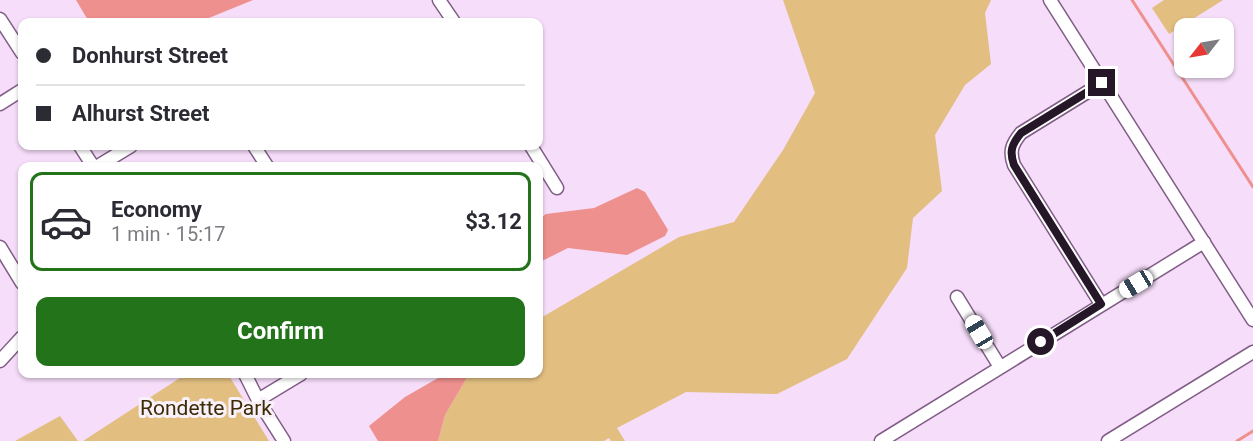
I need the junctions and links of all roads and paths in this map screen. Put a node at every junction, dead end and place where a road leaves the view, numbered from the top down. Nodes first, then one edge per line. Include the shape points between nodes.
1 (440, 0) edge
2 (1050, 0) edge
3 (451, 18) edge
4 (0, 19) edge
5 (18, 47) edge
6 (1102, 83) junction
7 (18, 93) edge
8 (0, 104) edge
9 (124, 150) edge
10 (105, 162) edge
11 (543, 165) edge
12 (557, 188) dead end
13 (1204, 242) junction
14 (0, 247) edge
15 (18, 276) edge
16 (957, 297) dead end
17 (1101, 304) junction
18 (1253, 320) edge
19 (18, 341) edge
20 (1253, 352) edge
21 (0, 361) edge
22 (1000, 367) junction
23 (247, 378) edge
24 (294, 378) edge
25 (258, 400) junction
26 (284, 441) edge
27 (882, 441) edge
28 (1108, 441) edge

1 - 3 street
2 - 6 street
4 - 5 street
6 - 13 street
6 - 17 street via 1021,133 1010,155
7 - 8 street
9 - 10 street
11 - 12 street
13 - 17 street
13 - 18 street
14 - 15 street
16 - 22 street
17 - 22 street
19 - 21 street
20 - 28 street
22 - 27 street
23 - 25 street
24 - 25 street
25 - 26 street

